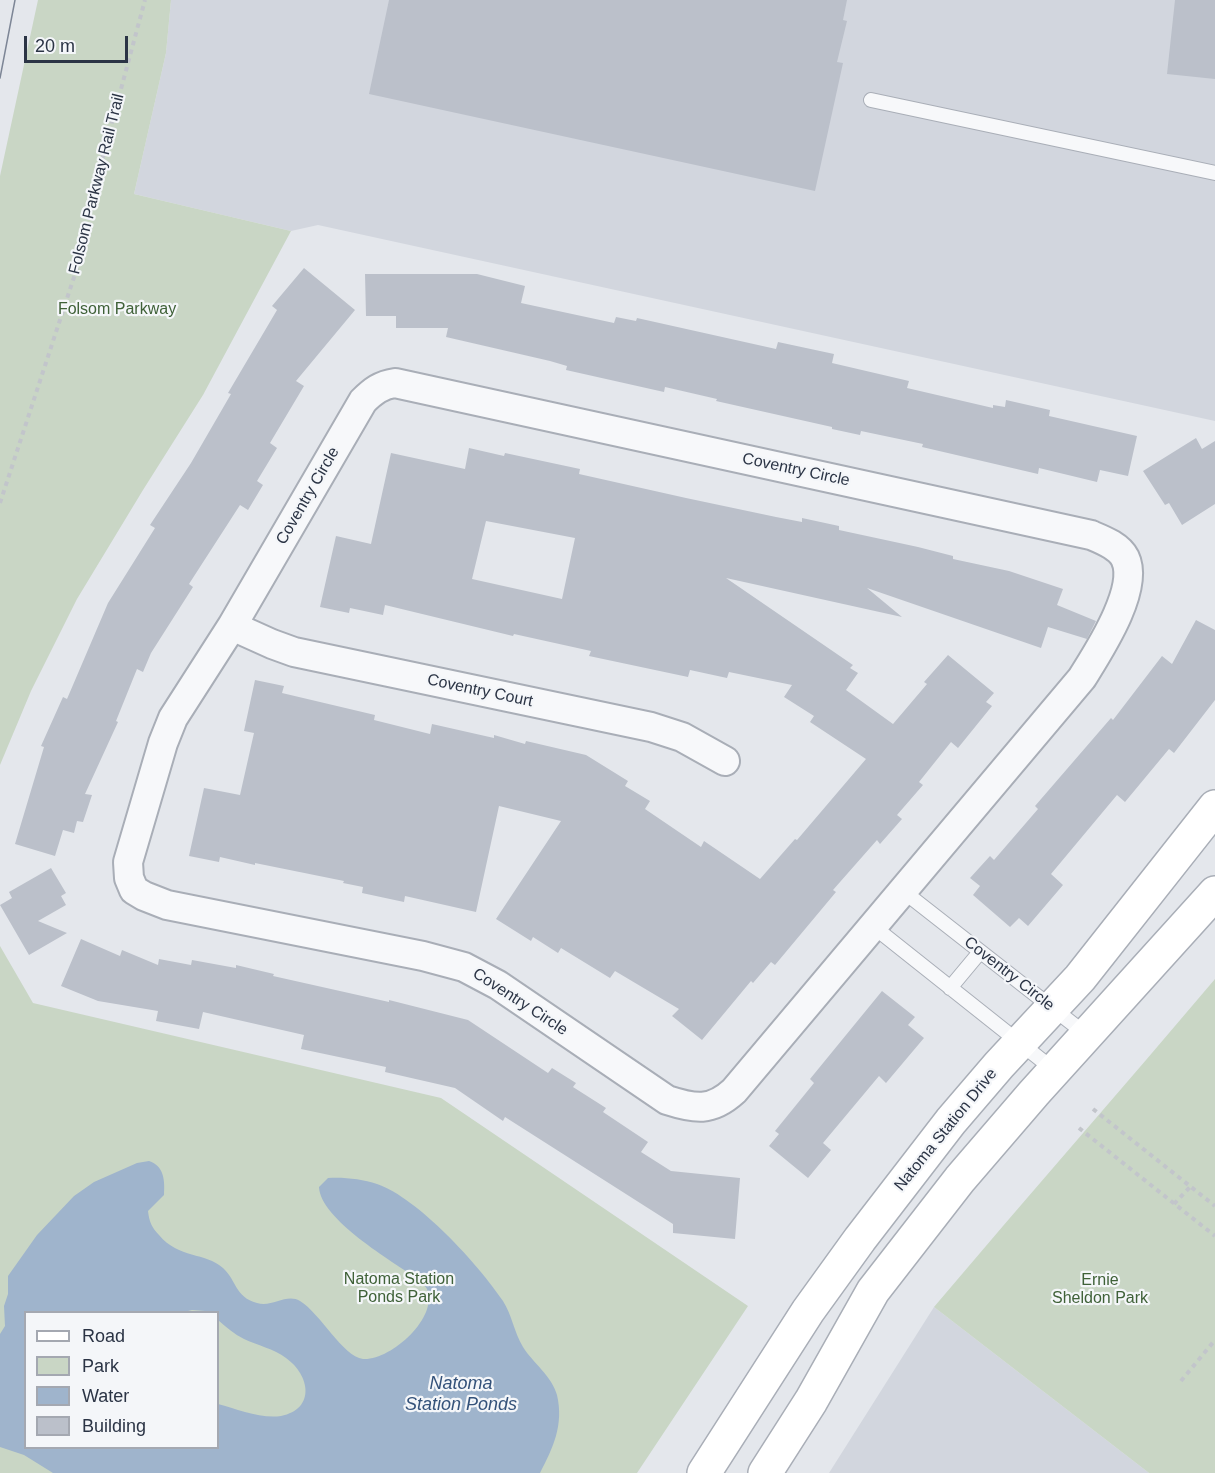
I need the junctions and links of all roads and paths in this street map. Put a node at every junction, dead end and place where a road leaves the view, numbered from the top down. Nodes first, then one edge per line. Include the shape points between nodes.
1 (145, 0) edge
2 (871, 100) dead end
3 (1215, 173) edge
4 (0, 503) edge
5 (232, 626) junction
6 (725, 761) dead end
7 (1215, 807) edge
8 (903, 891) junction
9 (1215, 893) edge
10 (874, 927) junction
11 (980, 952) junction
12 (950, 988) junction
13 (1053, 1008) junction
14 (1087, 1035) junction
15 (1020, 1043) junction
16 (1054, 1070) junction
17 (1093, 1109) dead end
18 (1079, 1128) dead end
19 (1191, 1186) junction
20 (1174, 1204) junction
21 (1215, 1206) edge
22 (1215, 1236) edge
23 (1215, 1340) edge
24 (1181, 1381) dead end
25 (704, 1473) edge
26 (765, 1473) edge

1 - 4 path, Folsom Parkway Rail Trail via 76,267
2 - 3 lane
5 - 6 street, Coventry Court via 294,652 651,727 682,737
5 - 8 street, Coventry Circle via 363,401 383,385 395,383 1091,535 1110,543 1124,556 1127,583 1098,654
5 - 10 street, Coventry Circle via 173,718 161,751 128,862 134,890 144,896 168,905 464,967 498,985 667,1100 700,1107 714,1106 734,1091
7 - 13 street, Natoma Station Drive
8 - 10 street, Coventry Circle
8 - 11 lane, Coventry Circle
9 - 14 street
10 - 12 lane
11 - 12 lane
11 - 13 lane, Coventry Circle
12 - 15 lane
13 - 14 lane, Coventry Circle
13 - 15 street, Natoma Station Drive
14 - 16 street
15 - 16 lane
15 - 25 street, Natoma Station Drive via 951,1121 860,1239 808,1311
16 - 26 street via 960,1179 873,1291
17 - 19 path
18 - 20 path
19 - 20 path
19 - 21 path
20 - 22 path
23 - 24 path

